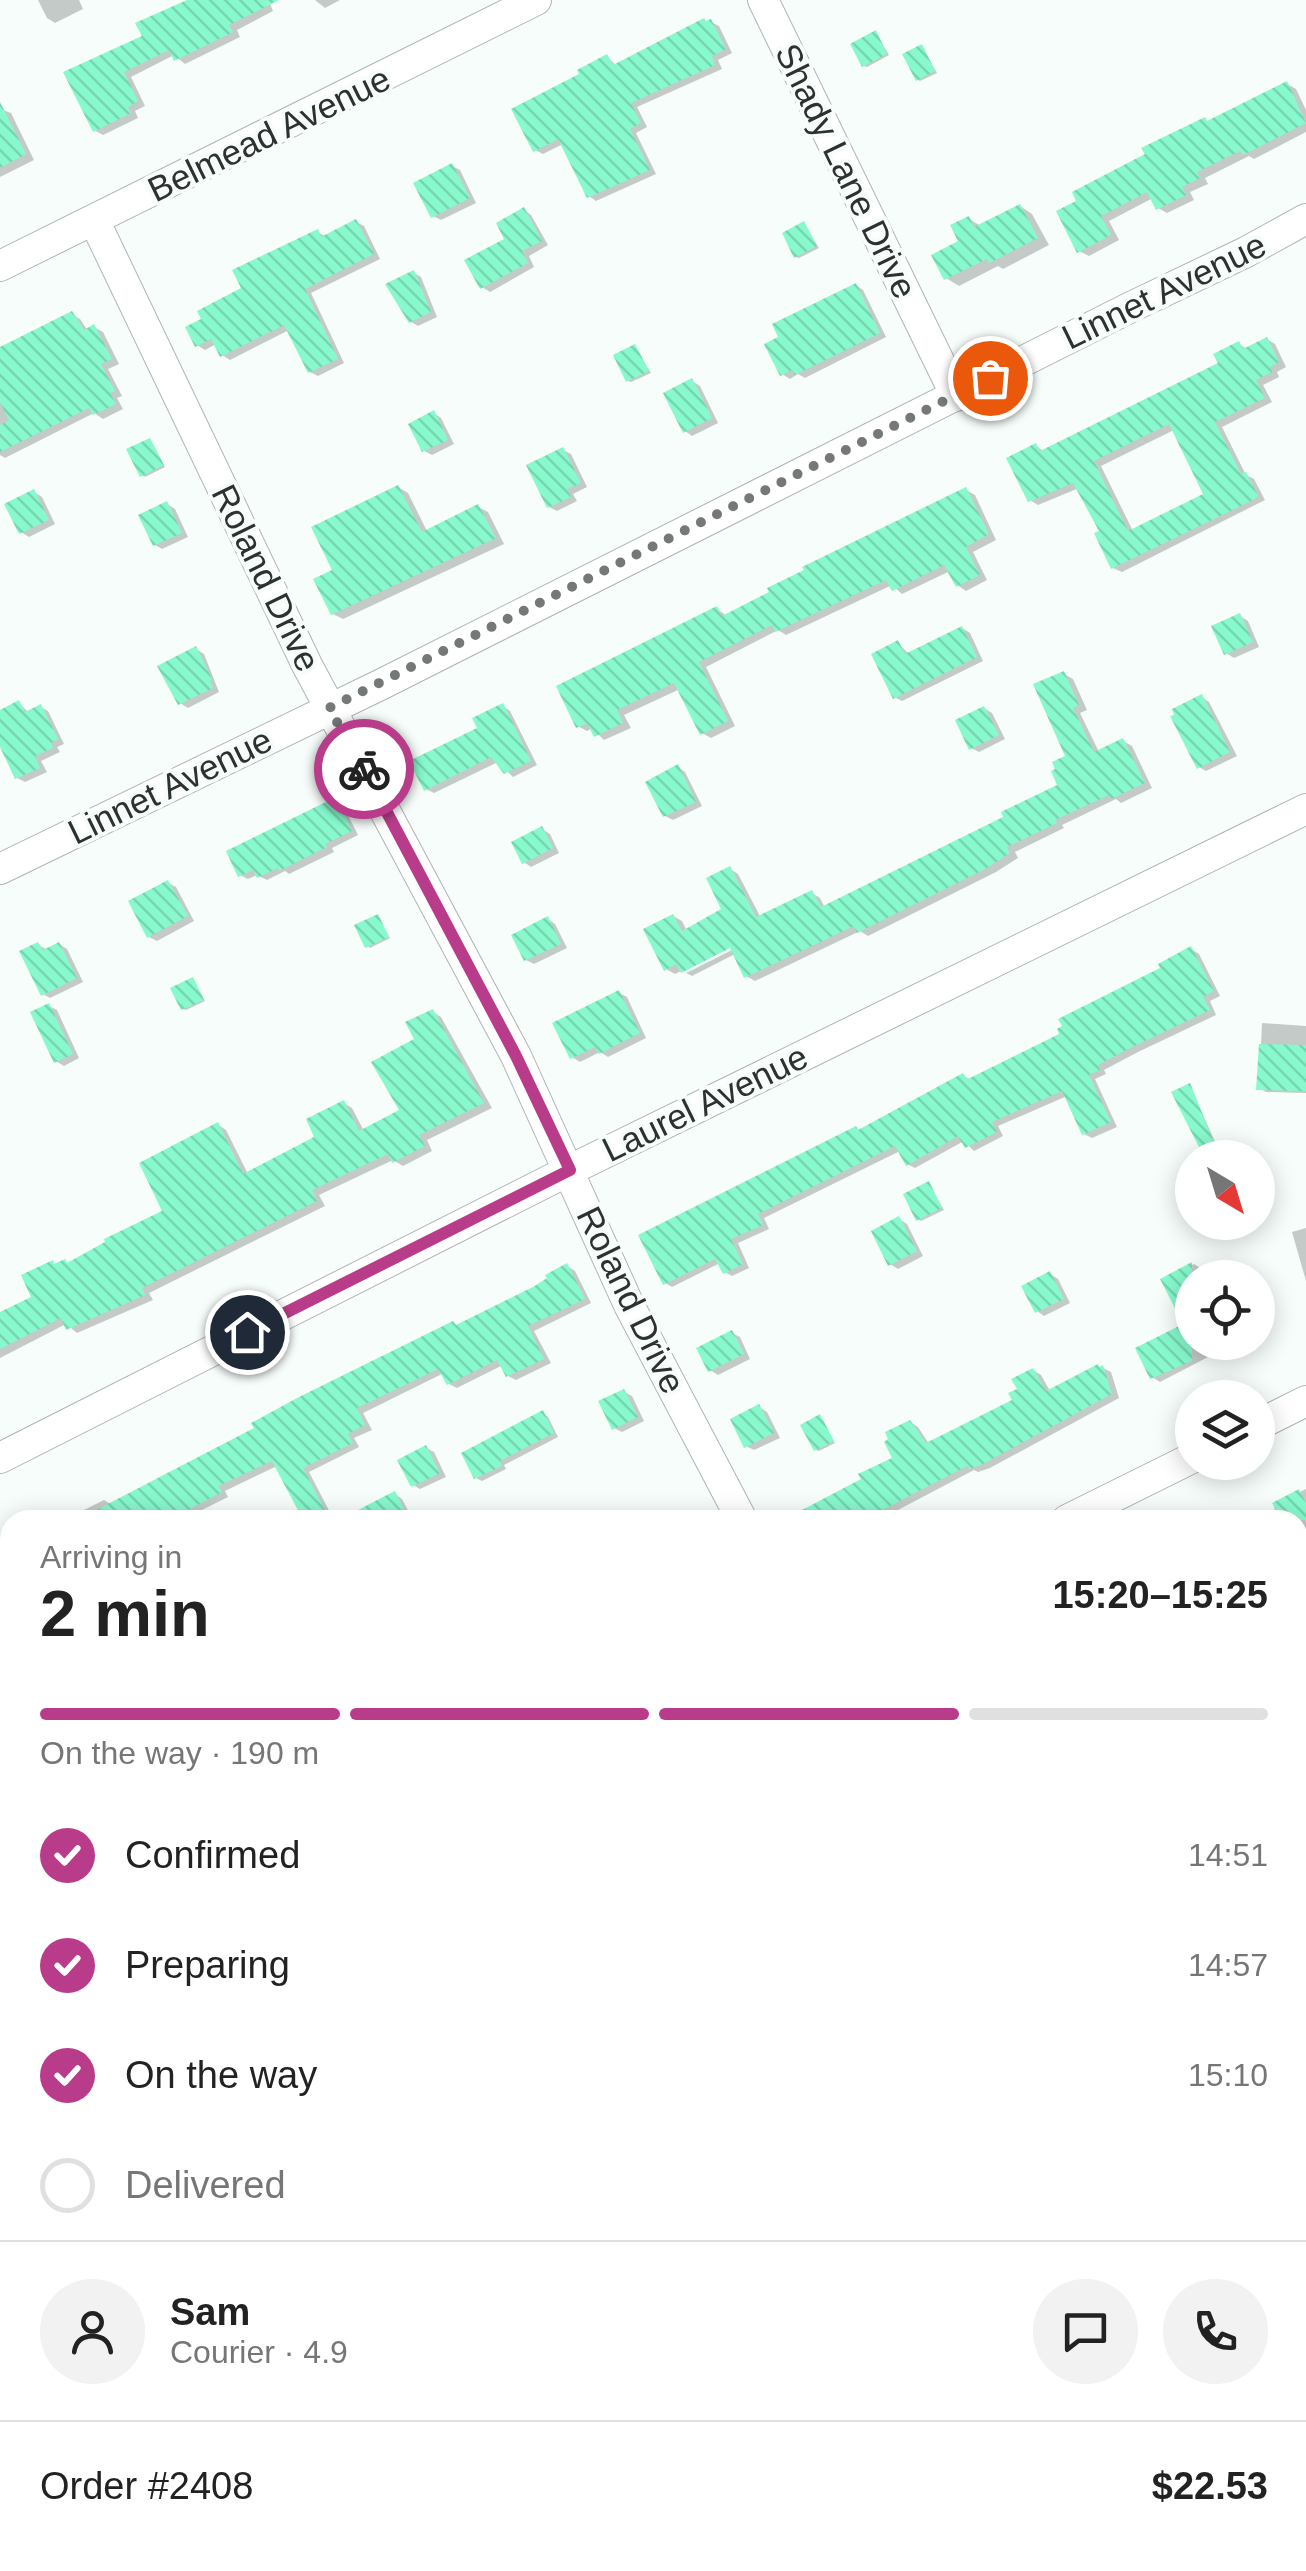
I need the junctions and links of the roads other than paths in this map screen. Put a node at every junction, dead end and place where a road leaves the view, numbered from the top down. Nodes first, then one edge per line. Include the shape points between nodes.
1 (536, 0) edge
2 (764, 0) edge
3 (1306, 219) edge
4 (94, 220) junction
5 (0, 266) edge
6 (956, 396) junction
7 (329, 708) junction
8 (1306, 809) edge
9 (0, 869) edge
10 (570, 1170) junction
11 (1306, 1401) edge
12 (1275, 1416) edge
13 (0, 1458) edge
14 (1175, 1466) edge
15 (737, 1510) edge
16 (1087, 1510) edge

1 - 4 street, Belmead Avenue
2 - 6 street, Shady Lane Drive
3 - 6 street, Linnet Avenue
4 - 5 street, Belmead Avenue
4 - 7 street, Roland Drive
6 - 7 street, Linnet Avenue
7 - 9 street, Linnet Avenue
7 - 10 street, Roland Drive
8 - 10 street, Laurel Avenue
10 - 13 street, Laurel Avenue
10 - 15 street, Roland Drive via 629,1305
11 - 12 street
14 - 16 street

